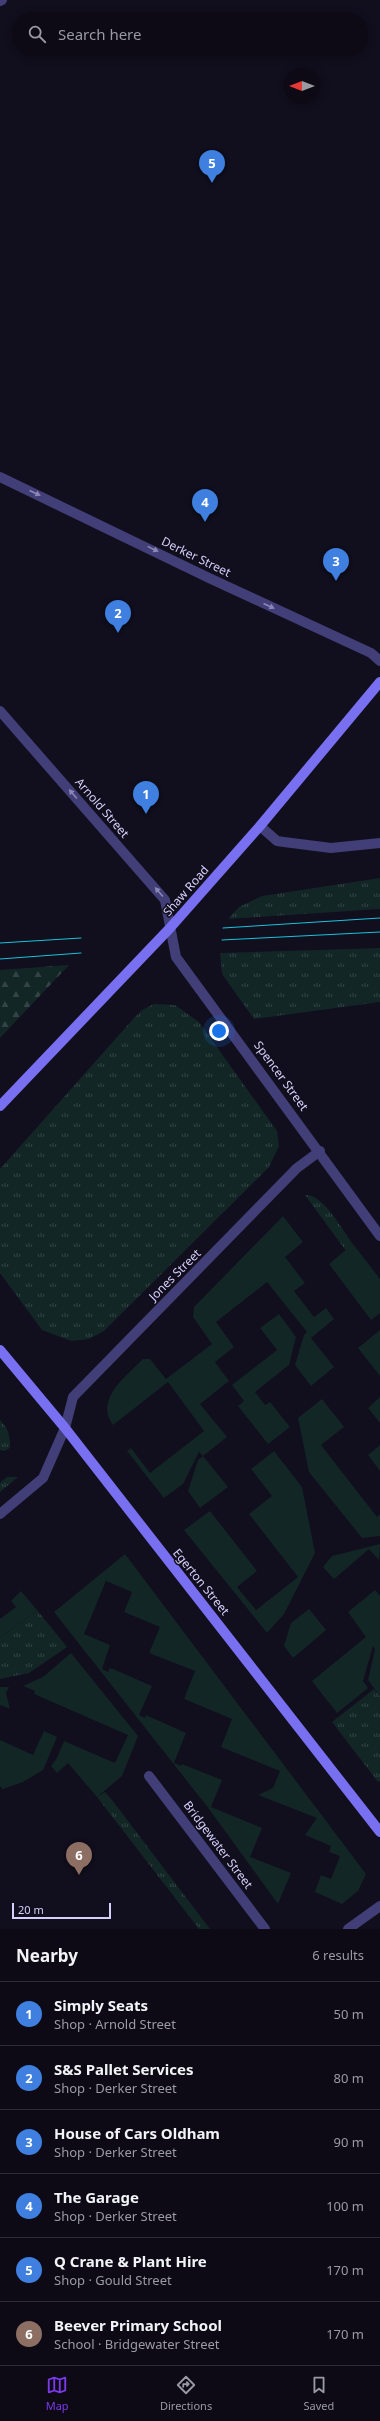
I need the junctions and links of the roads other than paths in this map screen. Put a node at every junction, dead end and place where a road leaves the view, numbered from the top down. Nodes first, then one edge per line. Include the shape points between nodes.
1 (0, 477) edge
2 (380, 661) edge
3 (380, 682) edge
4 (0, 711) edge
5 (260, 826) junction
6 (380, 843) edge
7 (170, 928) junction
8 (0, 1106) edge
9 (320, 1151) junction
10 (380, 1236) edge
11 (0, 1350) edge
12 (65, 1428) junction
13 (0, 1514) edge
14 (149, 1776) dead end
15 (380, 1832) edge
16 (380, 1906) edge
17 (265, 1929) edge
18 (348, 1929) edge

1 -> 2 street, Derker Street via 372,653
3 - 5 street, Shaw Road
7 -> 4 street, Arnold Street via 165,900
5 - 6 street via 277,841 284,842 331,848
5 - 7 street, Shaw Road
7 - 8 street, Shaw Road
7 - 9 street, Spencer Street via 176,957
9 - 10 street, Spencer Street
9 - 12 street, Jones Street via 297,1168 73,1397
11 - 12 street, Egerton Street
12 - 13 street, Jones Street via 43,1478
12 - 15 street, Egerton Street
14 - 17 street, Bridgewater Street
16 - 18 street

